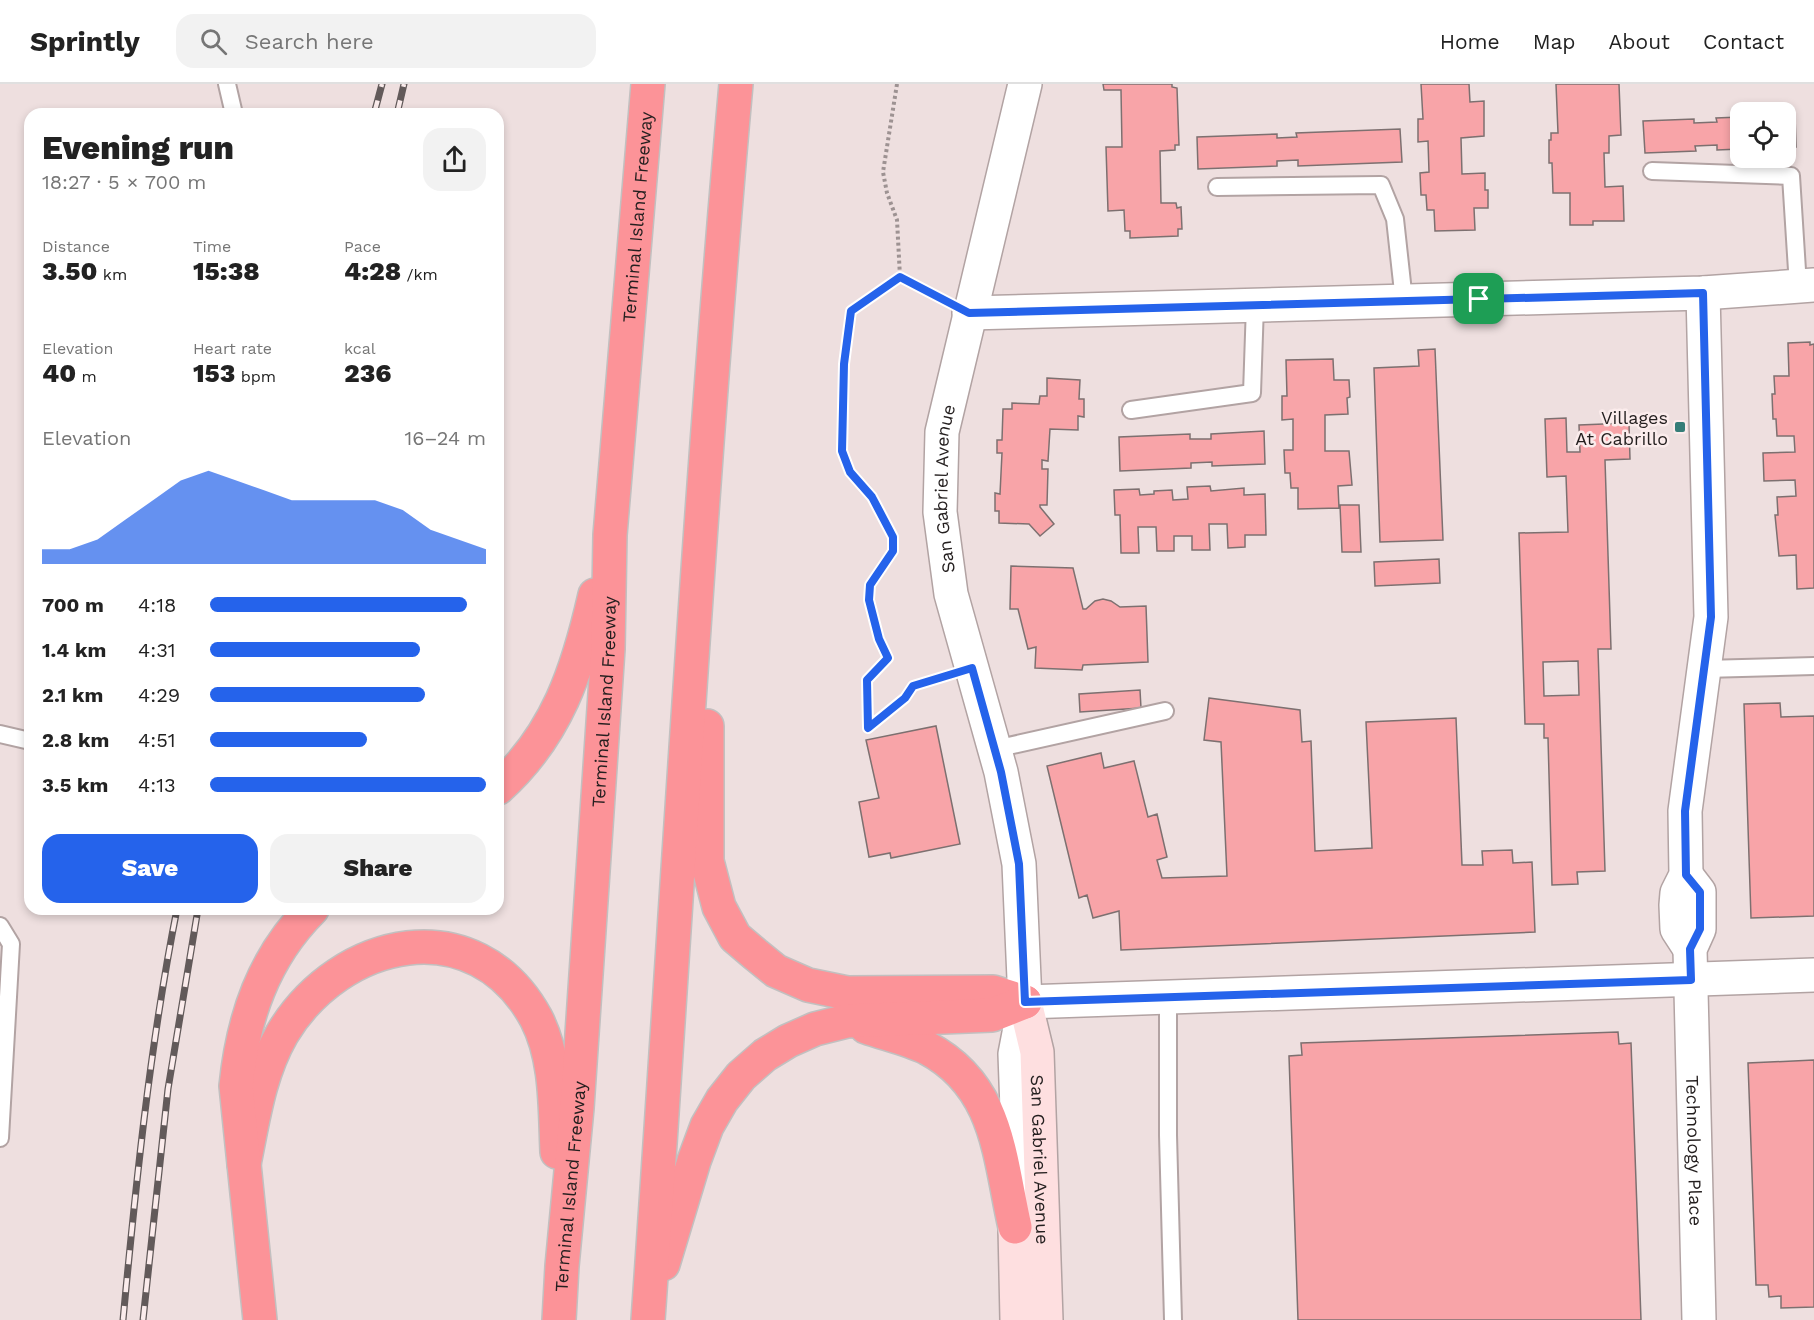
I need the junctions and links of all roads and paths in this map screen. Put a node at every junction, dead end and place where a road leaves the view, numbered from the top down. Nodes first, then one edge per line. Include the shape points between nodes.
1 (227, 84) edge
2 (648, 84) edge
3 (736, 84) edge
4 (897, 84) edge
5 (1025, 84) edge
6 (233, 108) edge
7 (1652, 171) dead end
8 (1216, 187) dead end
9 (900, 277) junction
10 (1806, 285) edge
11 (1703, 293) junction
12 (1404, 301) junction
13 (1255, 305) junction
14 (969, 313) junction
15 (1131, 410) dead end
16 (610, 535) junction
17 (694, 616) junction
18 (1814, 666) edge
19 (972, 668) junction
20 (1704, 669) junction
21 (1165, 711) dead end
22 (0, 734) edge
23 (24, 740) edge
24 (995, 749) junction
25 (504, 782) edge
26 (307, 915) edge
27 (0, 926) edge
28 (1691, 965) junction
29 (1814, 975) edge
30 (1168, 998) junction
31 (1025, 1002) junction
32 (847, 1021) junction
33 (0, 1138) edge
34 (244, 1164) junction
35 (1015, 1227) junction
36 (562, 1266) junction
37 (648, 1314) edge
38 (260, 1320) edge
39 (559, 1320) edge
40 (1017, 1320) edge
41 (1046, 1320) edge
42 (1173, 1320) edge
43 (1700, 1320) edge

1 - 6 lane
2 - 16 highway, Terminal Island Freeway
3 - 17 highway
4 - 9 path via 883,172 897,220
5 - 14 street, San Gabriel Avenue
7 - 10 lane via 1791,176
8 - 12 lane via 1381,185 1395,219
9 - 14 path
9 - 19 path via 851,311 845,353 842,451 850,472 872,497 893,537 893,551 870,585 869,600 888,658 867,680 868,728 905,698 913,686
10 - 11 street
11 - 12 street
11 - 20 street via 1711,617
12 - 13 street
13 - 14 street
13 - 15 lane via 1252,393
14 - 19 street, San Gabriel Avenue via 942,432 940,512 951,594
16 - 25 highway via 586,635 562,701 540,741
16 - 36 highway, Terminal Island Freeway via 608,649 578,1108
17 - 31 highway via 707,720 707,861 719,907 735,937 777,971 808,985 847,993 993,992
17 - 37 highway
18 - 20 lane
19 - 24 street, San Gabriel Avenue
20 - 28 street via 1685,811 1686,875 1677,893 1677,930
21 - 24 lane
22 - 23 lane
24 - 31 street, San Gabriel Avenue via 1019,864
26 - 34 highway via 279,947 245,1026 236,1086
27 - 33 lane via 11,944
28 - 29 street
28 - 30 street
28 - 43 street, Technology Place
30 - 31 street
30 - 42 lane
31 - 32 highway via 992,1015
31 - 35 street, San Gabriel Avenue via 1015,1054 1019,1164
31 - 41 main road, San Gabriel Avenue via 1037,1052
32 - 35 highway via 925,1047 949,1061 973,1088 995,1131
32 - 37 highway via 815,1029 765,1055 722,1100 694,1161
34 - 36 highway via 259,1090 273,1053 306,1003 335,977 362,960 399,948 424,946 478,959 522,997 545,1042 552,1069
34 - 38 highway
35 - 40 main road, San Gabriel Avenue
36 - 39 highway, Terminal Island Freeway

